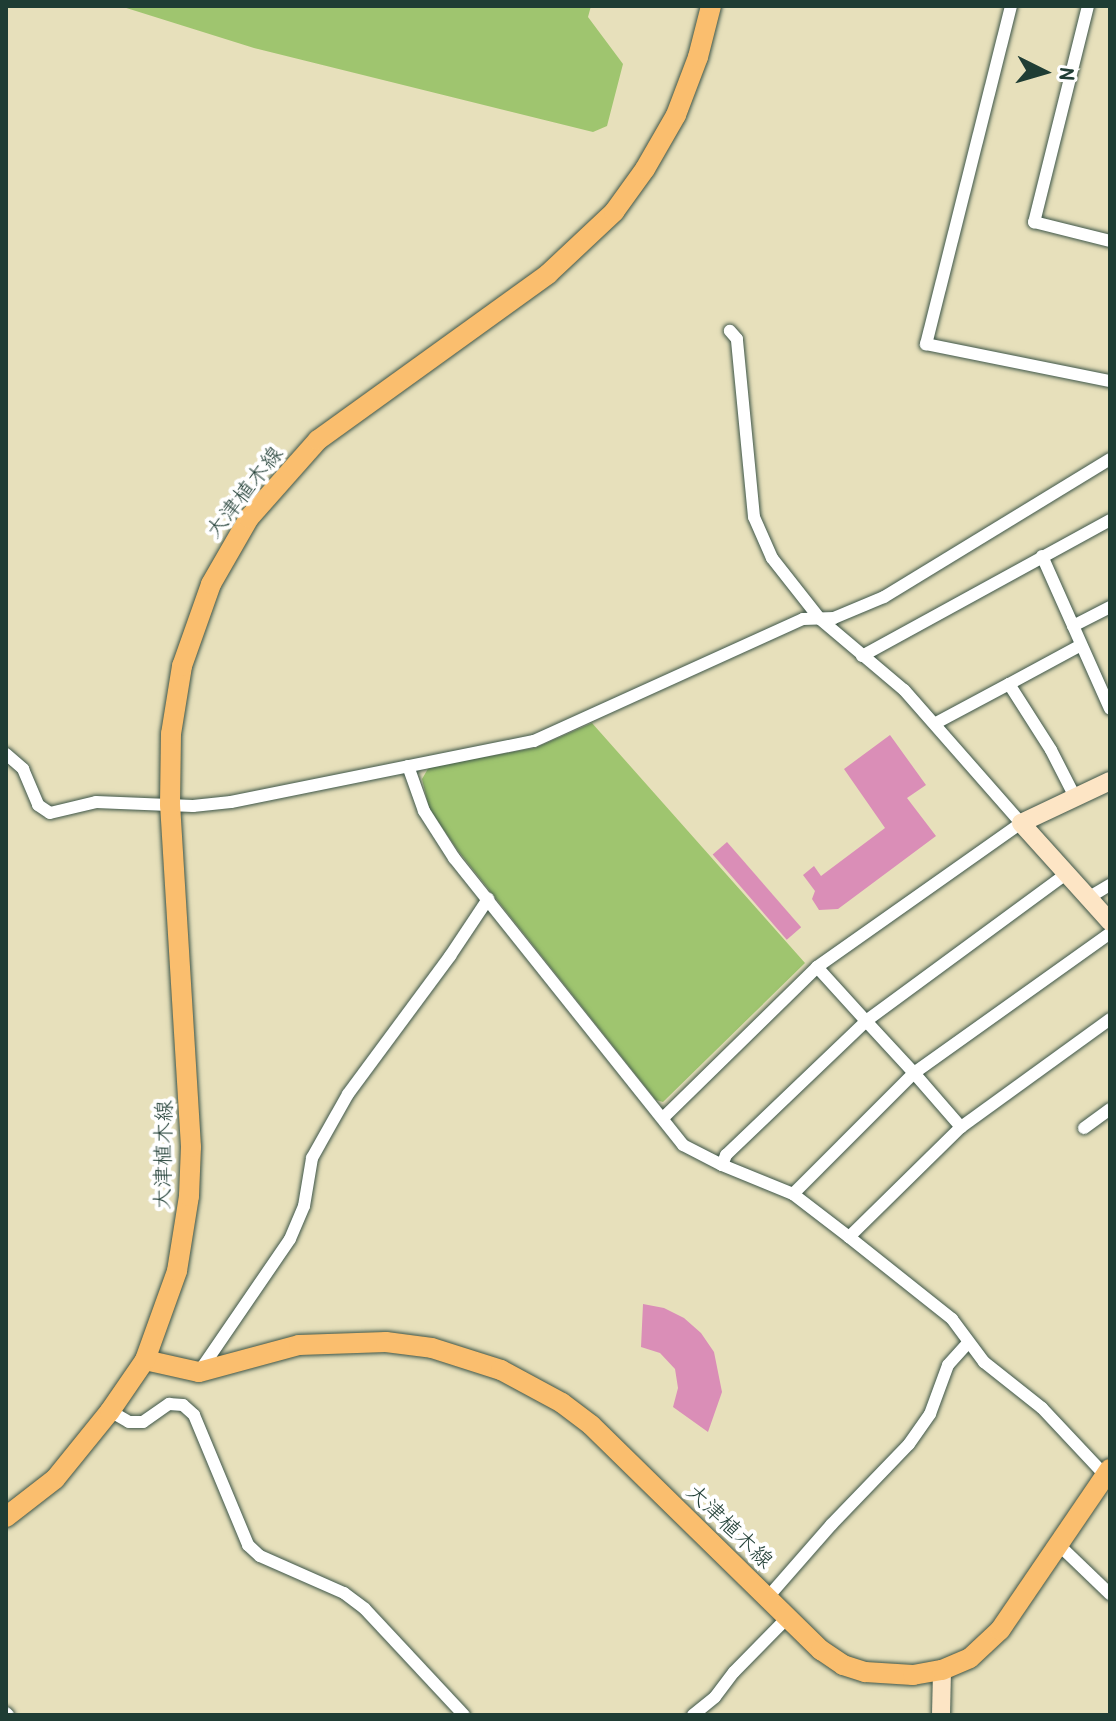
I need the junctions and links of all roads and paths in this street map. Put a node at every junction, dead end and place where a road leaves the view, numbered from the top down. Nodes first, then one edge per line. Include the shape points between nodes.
1 (711, 6) edge
2 (1011, 6) edge
3 (1088, 6) edge
4 (1110, 241) edge
5 (730, 331) dead end
6 (1110, 381) edge
7 (1110, 459) edge
8 (1110, 520) edge
9 (1042, 556) junction
10 (1110, 607) edge
11 (820, 619) junction
12 (1073, 626) junction
13 (1081, 645) junction
14 (862, 656) junction
15 (1009, 684) junction
16 (1107, 694) edge
17 (1110, 709) edge
18 (936, 723) junction
19 (6, 754) edge
20 (408, 766) junction
21 (1110, 781) edge
22 (1075, 797) junction
23 (170, 805) junction
24 (1021, 823) junction
25 (1066, 874) junction
26 (1110, 885) edge
27 (1088, 898) junction
28 (488, 899) junction
29 (1110, 922) edge
30 (1110, 933) edge
31 (817, 967) junction
32 (1110, 1019) edge
33 (866, 1021) junction
34 (914, 1073) junction
35 (1110, 1109) edge
36 (663, 1118) junction
37 (961, 1127) junction
38 (1084, 1128) dead end
39 (722, 1165) junction
40 (793, 1194) junction
41 (849, 1237) junction
42 (968, 1343) junction
43 (145, 1360) junction
44 (199, 1372) junction
45 (110, 1411) junction
46 (1108, 1472) edge
47 (6, 1517) edge
48 (1059, 1545) junction
49 (1110, 1594) edge
50 (768, 1597) junction
51 (787, 1618) junction
52 (942, 1670) junction
53 (464, 1715) edge
54 (693, 1715) edge
55 (941, 1715) edge

1 - 23 main road, 大津植木線 via 676,115 633,188 607,220 548,274 318,440 249,518 211,584 187,647 174,708
2 - 6 street via 926,344
3 - 4 street via 1034,222
5 - 11 street via 737,339 760,538
7 - 11 street via 884,597
8 - 9 street
9 - 12 street
9 - 14 street
10 - 12 street
11 - 14 street
11 - 20 street via 803,619 534,741
12 - 13 street
13 - 15 street
13 - 16 street
14 - 18 street
15 - 18 street
15 - 22 street
16 - 17 street
18 - 24 street
19 - 23 street via 23,769 44,811 96,802
20 - 23 street via 231,802
20 - 28 street via 424,811
21 - 22 street
22 - 24 street
23 - 43 main road, 大津植木線 via 191,1147 189,1196 177,1271
24 - 25 street
24 - 31 street
25 - 27 street
25 - 33 street
26 - 27 street
27 - 29 street
28 - 36 street
28 - 44 street via 348,1094 312,1158 304,1206 290,1239
30 - 34 street
31 - 33 street
31 - 36 street
32 - 37 street
33 - 34 street
33 - 39 street via 726,1155
34 - 37 street
34 - 40 street
35 - 38 street
36 - 39 street via 683,1145
37 - 41 street
39 - 40 street
40 - 41 street
41 - 42 street via 952,1319
42 - 46 street
42 - 50 street via 948,1365 930,1414 909,1444
43 - 44 main road, 大津植木線
43 - 45 main road, 大津植木線
44 - 50 main road, 大津植木線 via 299,1345 337,1341 432,1348 501,1370 591,1425
45 - 47 main road, 大津植木線 via 55,1479
45 - 53 street via 129,1422 143,1422 169,1404 183,1405 194,1415 248,1545 260,1556 354,1601
46 - 48 main road, 大津植木線
48 - 49 street
48 - 52 main road, 大津植木線 via 1000,1630 970,1658
50 - 51 main road, 大津植木線
51 - 52 main road, 大津植木線 via 843,1665 897,1674
51 - 54 street
52 - 55 street

